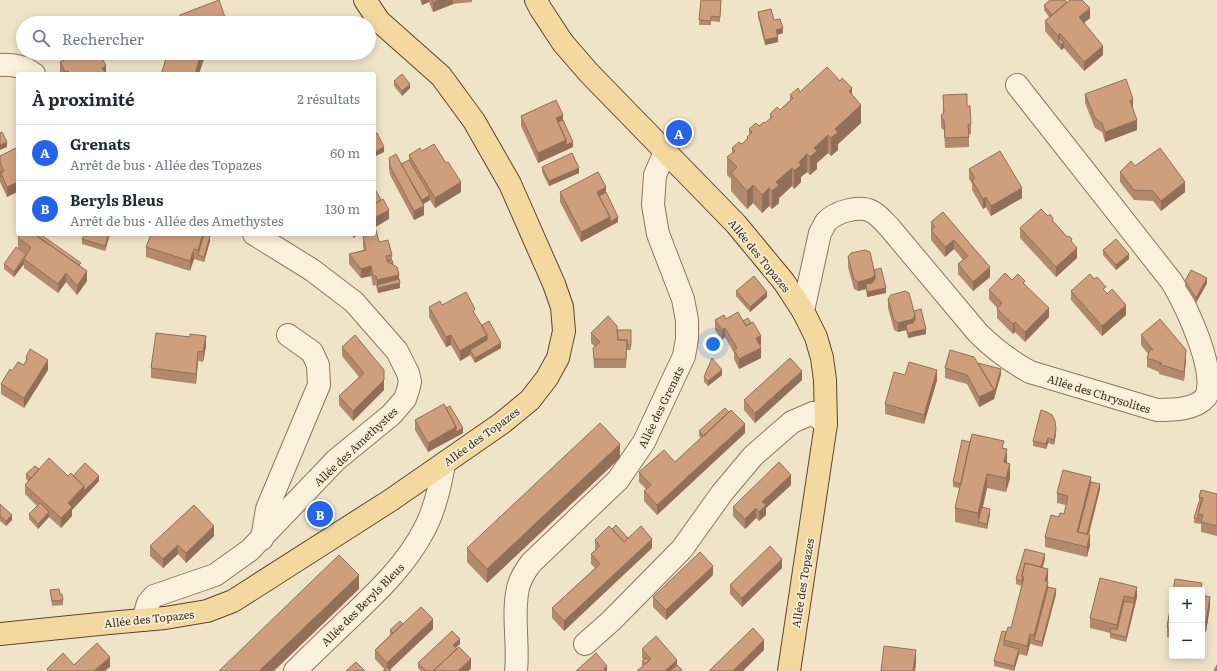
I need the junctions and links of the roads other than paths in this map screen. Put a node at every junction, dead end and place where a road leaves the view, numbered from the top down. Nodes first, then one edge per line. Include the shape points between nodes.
1 (365, 0) edge
2 (536, 0) edge
3 (376, 16) edge
4 (376, 16) edge
5 (0, 65) edge
6 (31, 72) edge
7 (1017, 85) dead end
8 (665, 152) junction
9 (257, 236) edge
10 (803, 311) junction
11 (288, 335) dead end
12 (826, 424) junction
13 (444, 464) junction
14 (262, 539) junction
15 (143, 620) junction
16 (0, 634) edge
17 (585, 644) dead end
18 (295, 671) edge
19 (516, 671) edge
20 (789, 671) edge

1 - 3 main road, Allée des Topazes
2 - 8 main road, Allée des Topazes via 563,43
4 - 13 main road, Allée des Topazes via 441,76 474,121 510,184 562,307 564,331 558,358 547,378 530,400
5 - 6 street via 23,67
7 - 10 street, Allée des Chrysolites via 1172,282 1208,353 1212,382 1206,397 1177,410 1157,410 1030,372 1011,362 978,333 890,228 870,211 858,209 826,222 820,233
8 - 10 main road, Allée des Topazes via 736,224 784,282
8 - 19 street, Allée des Grenats via 655,175 653,205 658,234 683,299 687,320 684,356 644,442 618,480 530,563 522,575 515,617
9 - 14 street, Allée des Amethystes via 312,270 354,302 397,351 407,369 410,382 405,399 391,414 336,460
10 - 12 main road, Allée des Topazes via 822,358
11 - 14 street via 312,352 318,365 319,385 267,509
12 - 17 street via 813,413 792,422 754,456 722,493 682,549 612,621
12 - 20 main road, Allée des Topazes
13 - 15 main road, Allée des Topazes via 233,601 207,611
13 - 18 street, Allée des Beryls Bleus via 433,510 424,531 405,560 380,589
14 - 15 street, Allée des Amethystes via 215,575 154,596 148,603
15 - 16 main road, Allée des Topazes

